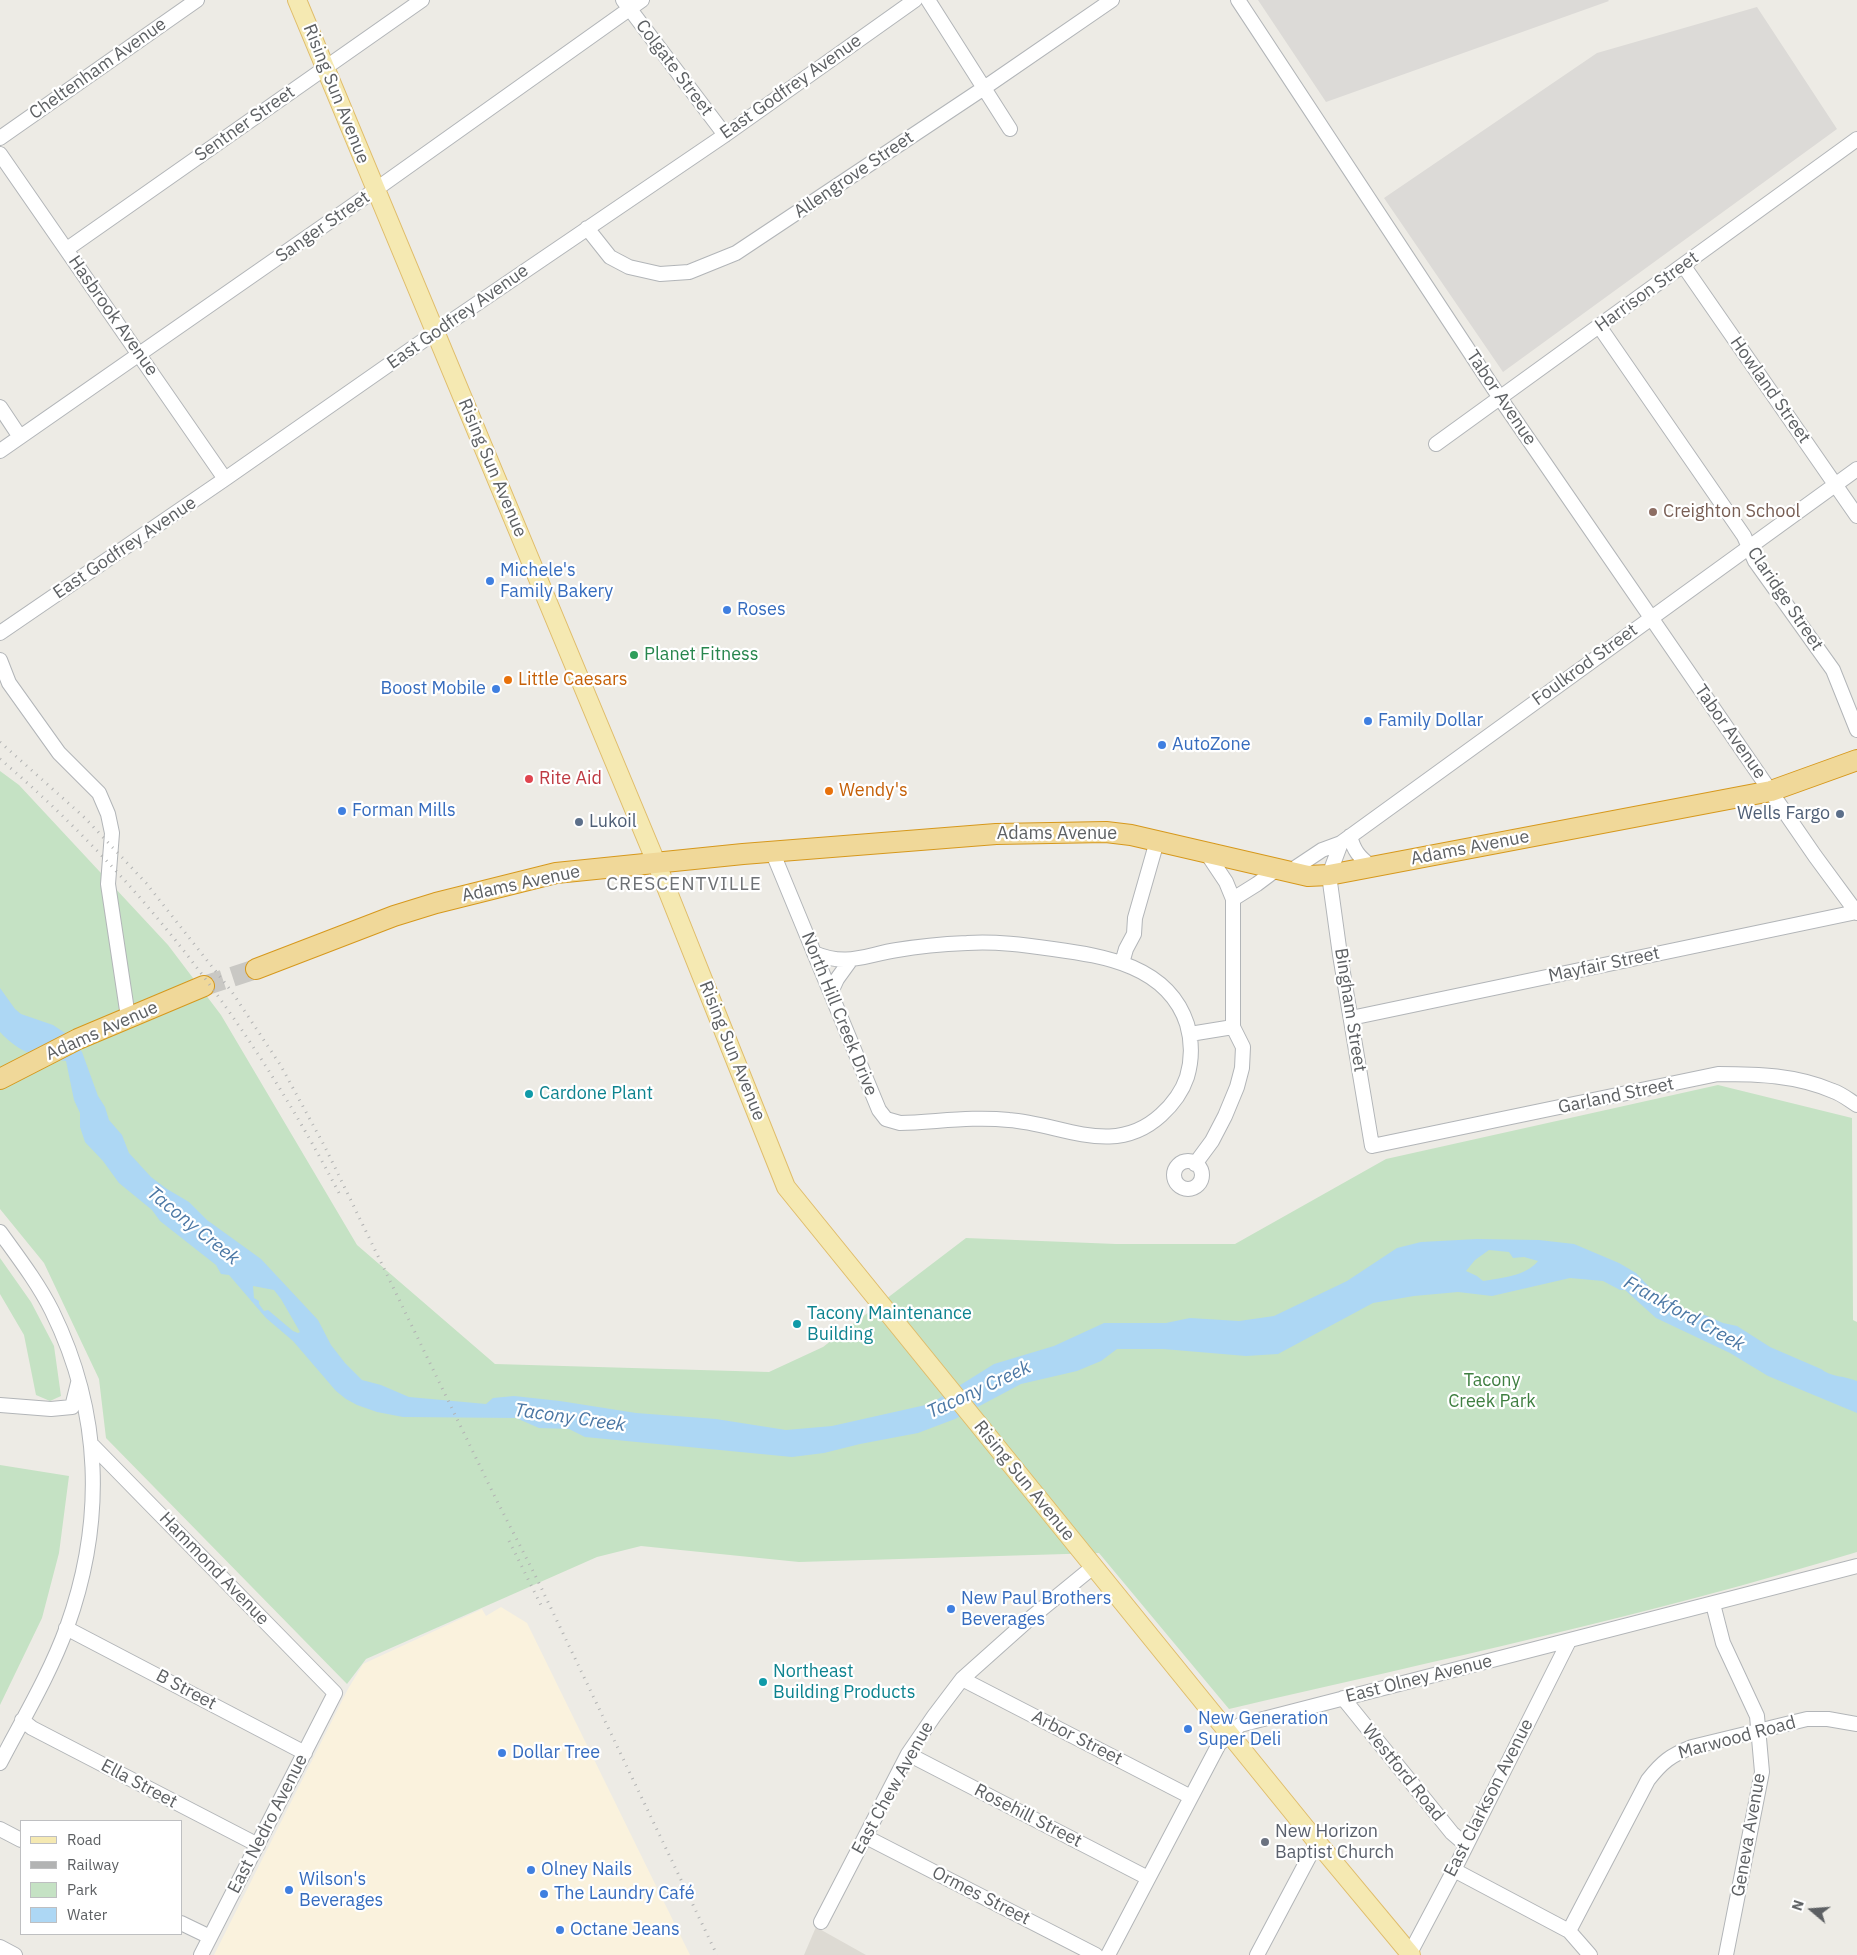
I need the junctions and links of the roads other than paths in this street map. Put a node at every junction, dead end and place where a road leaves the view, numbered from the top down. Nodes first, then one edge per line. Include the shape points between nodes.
1 (197, 0) edge
2 (297, 0) edge
3 (422, 0) edge
4 (642, 0) edge
5 (915, 0) edge
6 (928, 0) edge
7 (1112, 0) edge
8 (1238, 0) edge
9 (627, 5) edge
10 (326, 68) junction
11 (984, 88) junction
12 (1010, 129) dead end
13 (725, 135) junction
14 (0, 138) edge
15 (1857, 139) edge
16 (0, 154) edge
17 (375, 190) junction
18 (587, 228) junction
19 (67, 249) junction
20 (1684, 265) junction
21 (1599, 326) junction
22 (434, 332) junction
23 (140, 355) junction
24 (1500, 398) junction
25 (0, 407) edge
26 (20, 436) junction
27 (1436, 444) dead end
28 (0, 451) edge
29 (1857, 469) edge
30 (225, 479) junction
31 (1835, 485) junction
32 (1857, 516) edge
33 (1749, 548) junction
34 (1651, 617) junction
35 (0, 633) edge
36 (0, 660) edge
37 (1857, 730) edge
38 (1857, 760) edge
39 (1771, 791) junction
40 (1346, 840) junction
41 (1157, 841) junction
42 (772, 851) junction
43 (1206, 852) junction
44 (656, 862) junction
45 (1371, 866) junction
46 (1283, 870) junction
47 (1329, 874) junction
48 (1233, 899) junction
49 (1857, 913) edge
50 (814, 953) junction
51 (850, 961) junction
52 (1122, 963) junction
53 (256, 969) tunnel mouth
54 (204, 986) tunnel mouth
55 (831, 992) junction
56 (128, 1017) junction
57 (1351, 1018) junction
58 (1233, 1028) junction
59 (1190, 1034) junction
60 (0, 1079) edge
61 (1857, 1104) edge
62 (1372, 1146) joint
63 (1195, 1164) dead end
64 (0, 1232) edge
65 (78, 1380) junction
66 (0, 1405) edge
67 (93, 1446) junction
68 (1857, 1566) edge
69 (1093, 1567) junction
70 (1713, 1604) junction
71 (66, 1628) junction
72 (1568, 1641) junction
73 (962, 1679) junction
74 (335, 1694) joint
75 (1343, 1698) junction
76 (22, 1720) junction
77 (1857, 1724) edge
78 (1759, 1731) junction
79 (1229, 1733) junction
80 (304, 1753) junction
81 (908, 1754) junction
82 (0, 1764) edge
83 (1191, 1797) junction
84 (0, 1829) edge
85 (866, 1837) junction
86 (20, 1839) edge
87 (1317, 1842) junction
88 (258, 1845) junction
89 (1466, 1845) junction
90 (1454, 1870) junction
91 (1148, 1878) junction
92 (821, 1922) dead end
93 (182, 1923) edge
94 (1569, 1931) junction
95 (210, 1937) junction
96 (0, 1947) edge
97 (1410, 1954) edge
98 (15, 1955) edge
99 (201, 1955) edge
100 (1096, 1955) edge
101 (1108, 1955) edge
102 (1256, 1955) edge
103 (1590, 1955) edge
104 (1726, 1955) edge

1 - 14 street, Cheltenham Avenue
2 - 10 main road, Rising Sun Avenue
3 - 10 street, Sentner Street
4 - 9 street, Sanger Street
5 - 13 street, East Godfrey Avenue
6 - 11 street
7 - 11 street, Allengrove Street
8 - 24 street, Tabor Avenue
9 - 13 street, Colgate Street
9 - 17 street, Sanger Street
10 - 17 main road, Rising Sun Avenue
10 - 19 street, Sentner Street
11 - 12 street
11 - 18 street, Allengrove Street via 736,253 689,272 660,274 630,267 610,257
13 - 18 street, East Godfrey Avenue
15 - 20 street, Harrison Street
16 - 19 street, Hasbrook Avenue
17 - 22 main road, Rising Sun Avenue
17 - 23 street, Sanger Street
18 - 22 street, East Godfrey Avenue
19 - 23 street, Hasbrook Avenue
20 - 21 street, Harrison Street
20 - 31 street, Howland Street
21 - 24 street, Harrison Street
21 - 33 street, Claridge Street via 1744,536
22 - 30 street, East Godfrey Avenue
22 - 44 main road, Rising Sun Avenue
23 - 26 street, Sanger Street
23 - 30 street, Hasbrook Avenue
24 - 27 street, Harrison Street
24 - 34 street, Tabor Avenue
25 - 26 street
26 - 28 street, Sanger Street
29 - 31 street, Foulkrod Street
30 - 35 street, East Godfrey Avenue
31 - 32 street, Howland Street
31 - 33 street, Foulkrod Street
33 - 34 street, Foulkrod Street
33 - 37 street, Claridge Street via 1833,670
34 - 39 street, Tabor Avenue
34 - 40 street, Foulkrod Street
36 - 56 street via 9,683 59,753 99,793 108,814 112,833 108,884
38 - 39 highway, Adams Avenue
39 - 45 highway, Adams Avenue
39 - 49 street, Tabor Avenue
40 - 45 street
40 - 46 street, Foulkrod Street
40 - 47 street
41 - 42 highway, Adams Avenue via 1106,832 1057,831
41 - 43 highway, Adams Avenue
41 - 52 street via 1135,918 1134,934
42 - 44 highway, Adams Avenue
42 - 50 street, North Hill Creek Drive
43 - 46 highway, Adams Avenue
43 - 48 street
44 - 53 highway, Adams Avenue via 556,873 436,903
44 - 69 main road, Rising Sun Avenue via 786,1187
45 - 47 highway, Adams Avenue
46 - 47 highway, Adams Avenue via 1308,876
46 - 48 street, Foulkrod Street
47 - 57 street, Bingham Street
48 - 58 street
49 - 57 street, Mayfair Street
50 - 51 street via 828,959
50 - 55 street, North Hill Creek Drive
51 - 52 street via 898,950 1008,943 1078,952
51 - 55 street
52 - 59 street via 1146,973 1169,991 1183,1013
54 - 56 highway, Adams Avenue
55 - 59 street, North Hill Creek Drive via 879,1110 886,1119 900,1123 1008,1120 1101,1138 1124,1136 1154,1122 1177,1098 1191,1060
56 - 60 highway, Adams Avenue
57 - 62 street, Bingham Street
58 - 59 street
58 - 63 street via 1243,1047 1237,1087 1212,1141
61 - 62 street, Garland Street via 1834,1091 1787,1077 1718,1074
64 - 65 street via 51,1309 66,1341
65 - 66 street via 72,1407 51,1409
65 - 67 street
67 - 71 street via 90,1534 83,1573
67 - 74 street, Hammond Avenue
68 - 70 street, East Olney Avenue
69 - 73 street, East Chew Avenue
69 - 79 main road, Rising Sun Avenue
70 - 72 street, East Olney Avenue
70 - 78 street, Geneva Avenue via 1723,1644 1757,1716
71 - 76 street
71 - 80 street, B Street
72 - 75 street, East Olney Avenue
72 - 89 street, East Clarkson Avenue
73 - 81 street, East Chew Avenue
73 - 83 street, Arbor Street
74 - 80 street, East Nedro Avenue
75 - 79 street, East Olney Avenue via 1240,1725
75 - 89 street, Westford Road via 1452,1833
76 - 82 street
76 - 88 street, Ella Street
77 - 78 street, Marwood Road via 1807,1719
78 - 94 street, Marwood Road via 1692,1747 1675,1753 1660,1764 1648,1780
78 - 104 street, Geneva Avenue via 1762,1772
79 - 83 street, East Olney Avenue via 1218,1744
79 - 87 main road, Rising Sun Avenue
80 - 88 street, East Nedro Avenue
81 - 85 street, East Chew Avenue
81 - 91 street, Rosehill Street
83 - 91 street, East Olney Avenue
84 - 86 street
85 - 92 street, East Chew Avenue
85 - 100 street, Ormes Street
87 - 97 main road, Rising Sun Avenue
87 - 102 street
88 - 95 street, East Nedro Avenue
89 - 90 street, East Clarkson Avenue
90 - 94 street
90 - 97 street, East Clarkson Avenue
91 - 101 street, East Olney Avenue
93 - 95 street
94 - 103 street
95 - 99 street, East Nedro Avenue
96 - 98 street

